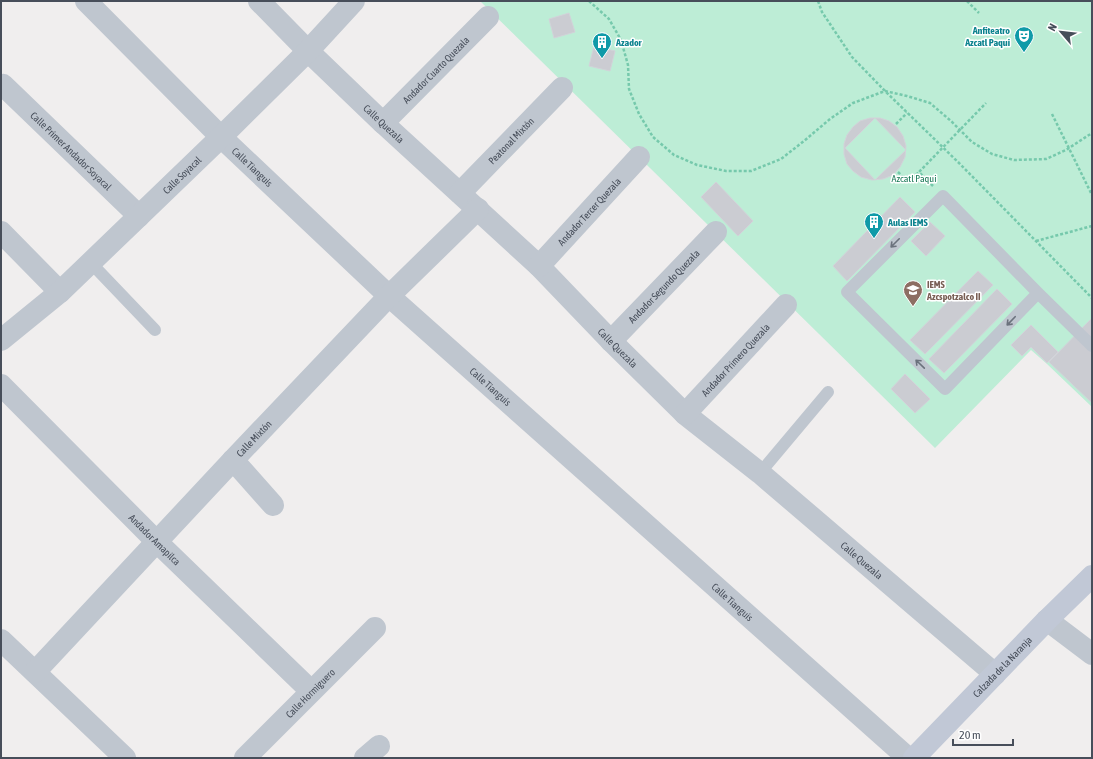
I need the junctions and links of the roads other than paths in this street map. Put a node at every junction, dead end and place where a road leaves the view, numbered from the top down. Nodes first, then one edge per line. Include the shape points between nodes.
1 (86, 1) edge
2 (258, 1) edge
3 (354, 1) edge
4 (488, 17) dead end
5 (308, 50) junction
6 (2, 86) edge
7 (562, 88) dead end
8 (383, 123) junction
9 (221, 137) junction
10 (639, 157) dead end
11 (460, 193) junction
12 (478, 209) junction
13 (139, 216) junction
14 (1, 232) edge
15 (716, 232) dead end
16 (91, 263) junction
17 (539, 266) junction
18 (60, 292) junction
19 (1038, 293) junction
20 (389, 296) junction
21 (786, 305) dead end
22 (155, 330) dead end
23 (1, 340) edge
24 (611, 341) junction
25 (1092, 346) edge
26 (1, 385) edge
27 (828, 392) dead end
28 (685, 414) junction
29 (233, 460) junction
30 (760, 473) junction
31 (273, 505) dead end
32 (157, 542) junction
33 (1092, 576) edge
34 (1047, 620) junction
35 (375, 628) dead end
36 (1, 640) edge
37 (1092, 654) edge
38 (35, 672) junction
39 (995, 674) junction
40 (311, 691) junction
41 (125, 758) edge
42 (244, 758) edge
43 (908, 758) edge
44 (914, 758) edge

1 - 9 street, Calle Tianguis
2 - 5 street, Calle Quezala
3 - 5 street, Calle Soyacal
4 - 8 street, Andador Cuarto Quezala
5 - 8 street, Calle Quezala
5 - 9 street, Calle Soyacal
6 - 13 street, Calle Primer Andador Soyacal
7 - 11 street, Peatonal Mixtón
8 - 11 street, Calle Quezala
9 - 13 street, Calle Soyacal
9 - 20 street, Calle Tianguis
10 - 17 street, Andador Tercer Quezala
11 - 12 street, Calle Quezala
12 - 17 street, Calle Quezala
12 - 20 street, Calle Mixtón
13 - 16 street, Calle Soyacal
14 - 18 street
15 - 24 street, Andador Segundo Quezala
16 - 18 street, Calle Soyacal
16 - 22 lane
17 - 24 street, Calle Quezala
18 - 23 street, Calle Soyacal
19 - 19 lane via 943,196 847,292 945,389
19 - 25 lane
20 - 29 street, Calle Mixtón
20 - 43 street, Calle Tianguis
21 - 28 street, Andador Primero Quezala
24 - 28 street, Calle Quezala
26 - 32 street, Andador Amapilca
27 - 30 lane
28 - 30 street, Calle Quezala
29 - 31 street
29 - 32 street, Calle Mixtón
30 - 39 street, Calle Quezala
32 - 38 street, Calle Mixtón
32 - 40 street, Andador Amapilca
33 - 34 main road, Calzada de la Naranja
34 - 37 street
34 - 39 main road, Calzada de la Naranja
35 - 40 street, Calle Hormiguero
36 - 38 street
38 - 41 street
39 - 44 main road, Calzada de la Naranja
40 - 42 street, Calle Hormiguero

